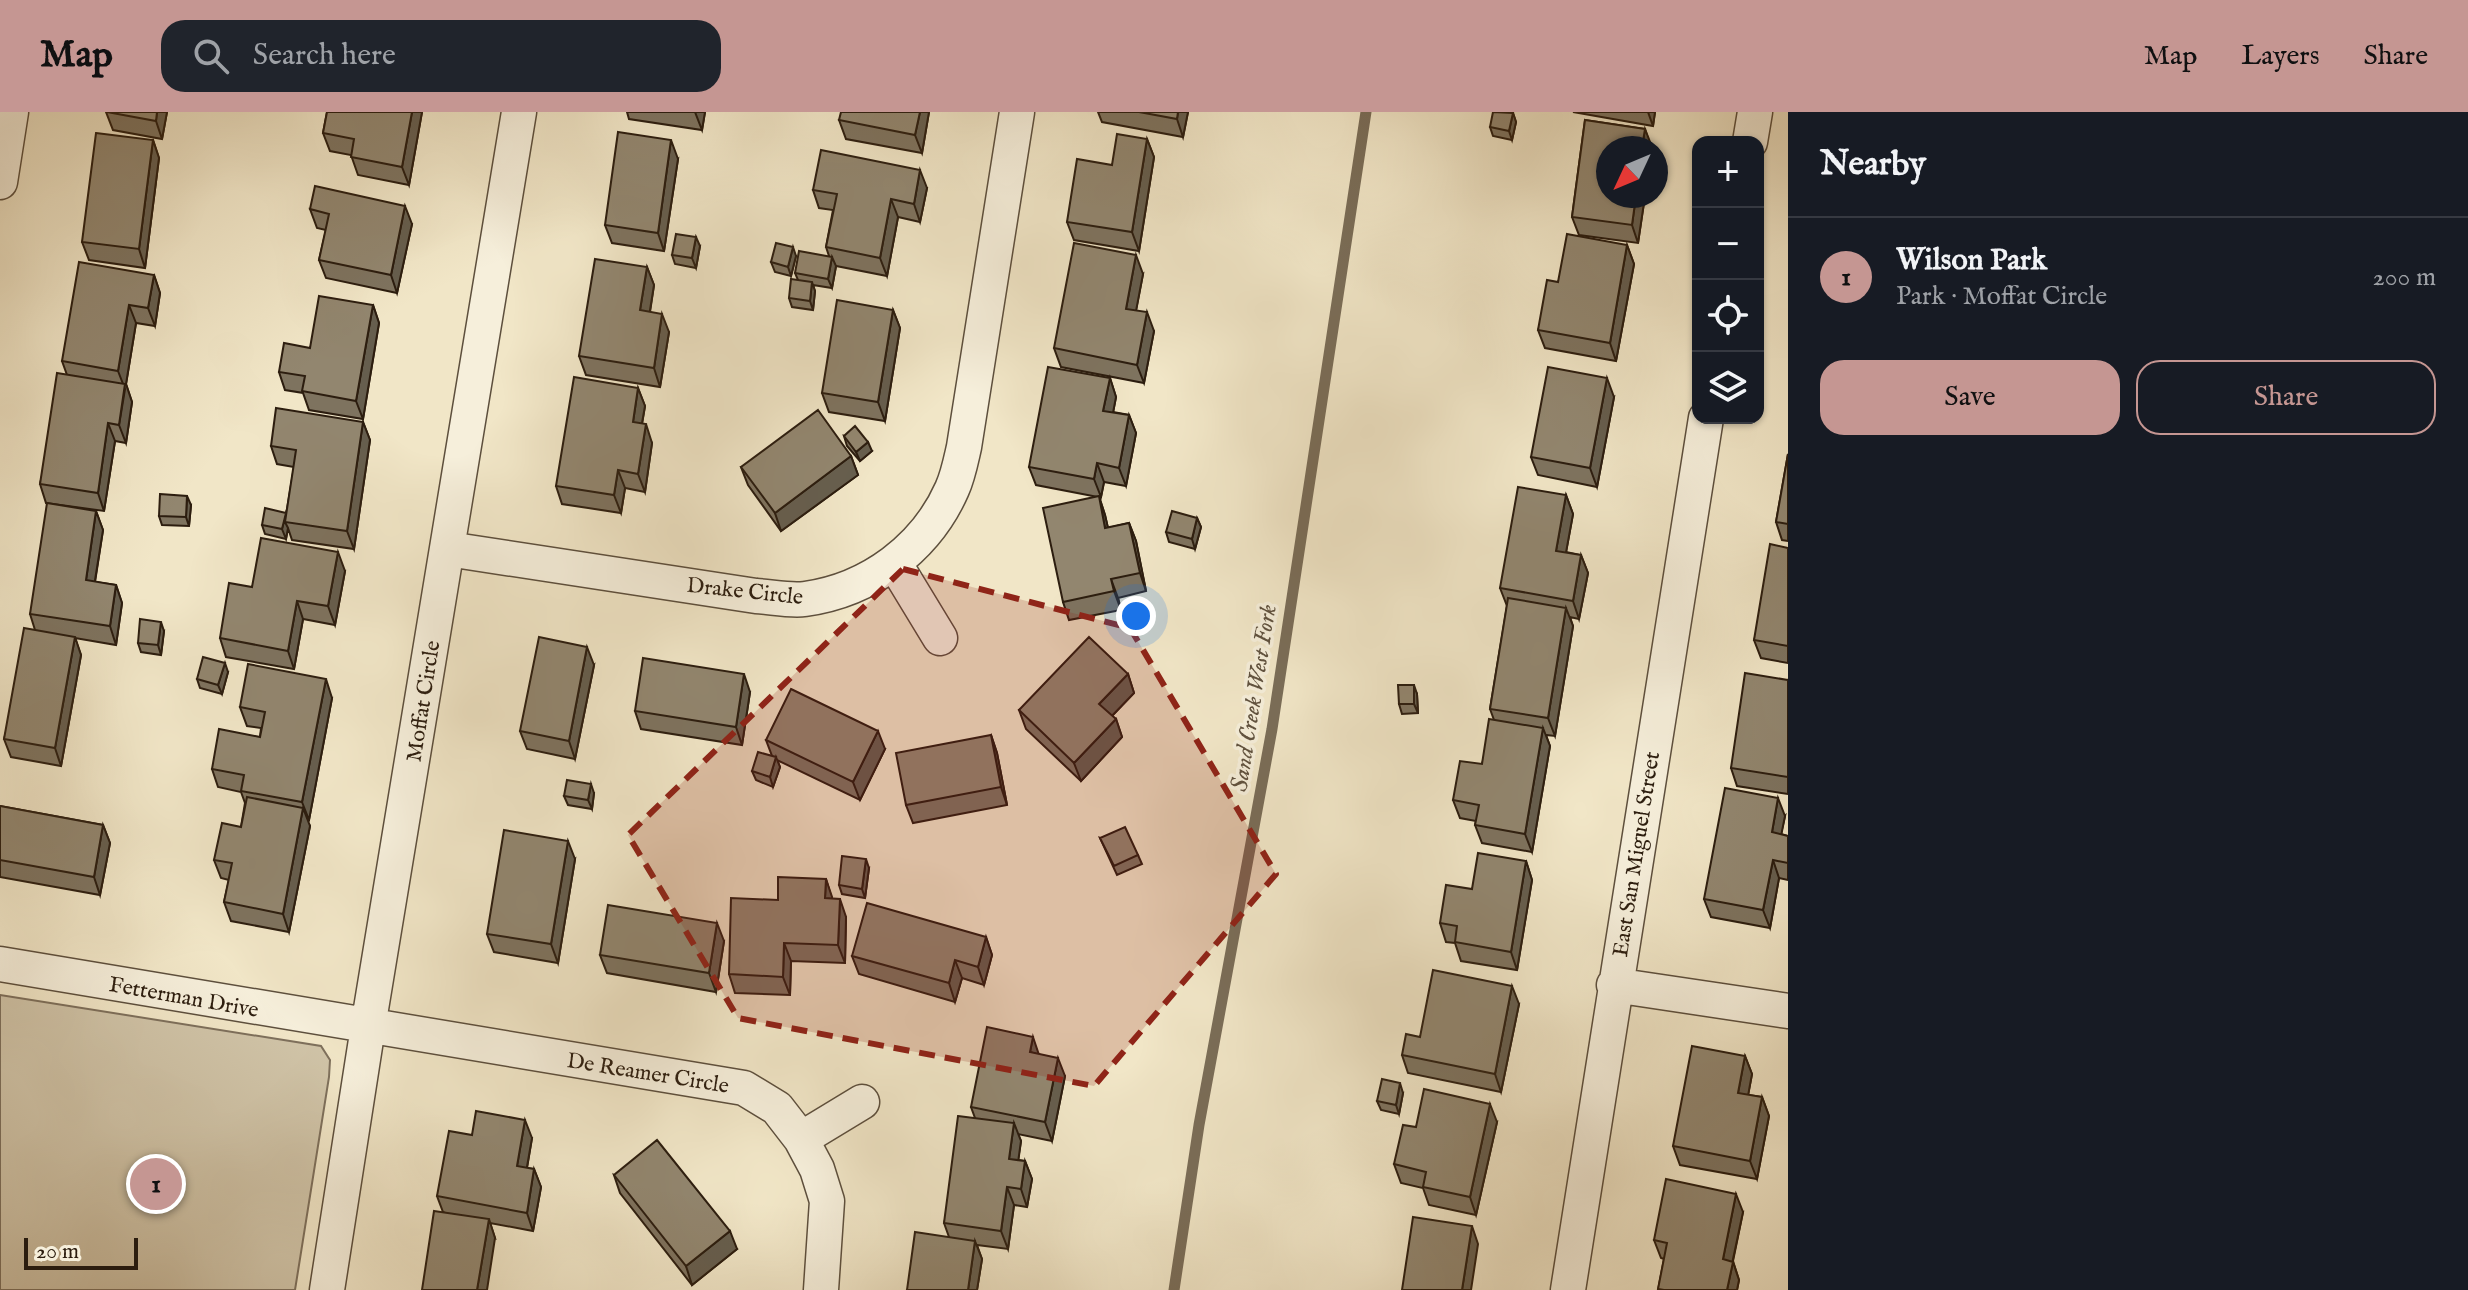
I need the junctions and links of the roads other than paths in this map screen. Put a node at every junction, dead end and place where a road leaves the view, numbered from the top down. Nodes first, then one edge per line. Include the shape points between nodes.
1 (11, 112) edge
2 (519, 112) edge
3 (1017, 112) edge
4 (1755, 112) edge
5 (1751, 136) edge
6 (0, 182) edge
7 (1705, 424) edge
8 (448, 549) junction
9 (895, 564) junction
10 (940, 638) dead end
11 (0, 964) edge
12 (1614, 985) junction
13 (1788, 1011) edge
14 (368, 1027) junction
15 (862, 1102) dead end
16 (801, 1139) junction
17 (327, 1290) edge
18 (821, 1290) edge
19 (1568, 1290) edge

1 - 6 street
2 - 8 street, Moffat Circle
3 - 9 street, Drake Circle via 961,460 932,526
4 - 5 street
7 - 12 street, East San Miguel Street
8 - 9 street, Drake Circle via 804,600 851,587
8 - 14 street, Moffat Circle
9 - 10 street
11 - 14 street, Fetterman Drive
12 - 13 street
12 - 19 street, East San Miguel Street
14 - 16 street, De Reamer Circle via 744,1088 777,1108
14 - 17 street, Moffat Circle
15 - 16 street
16 - 18 street, De Reamer Circle via 827,1201

